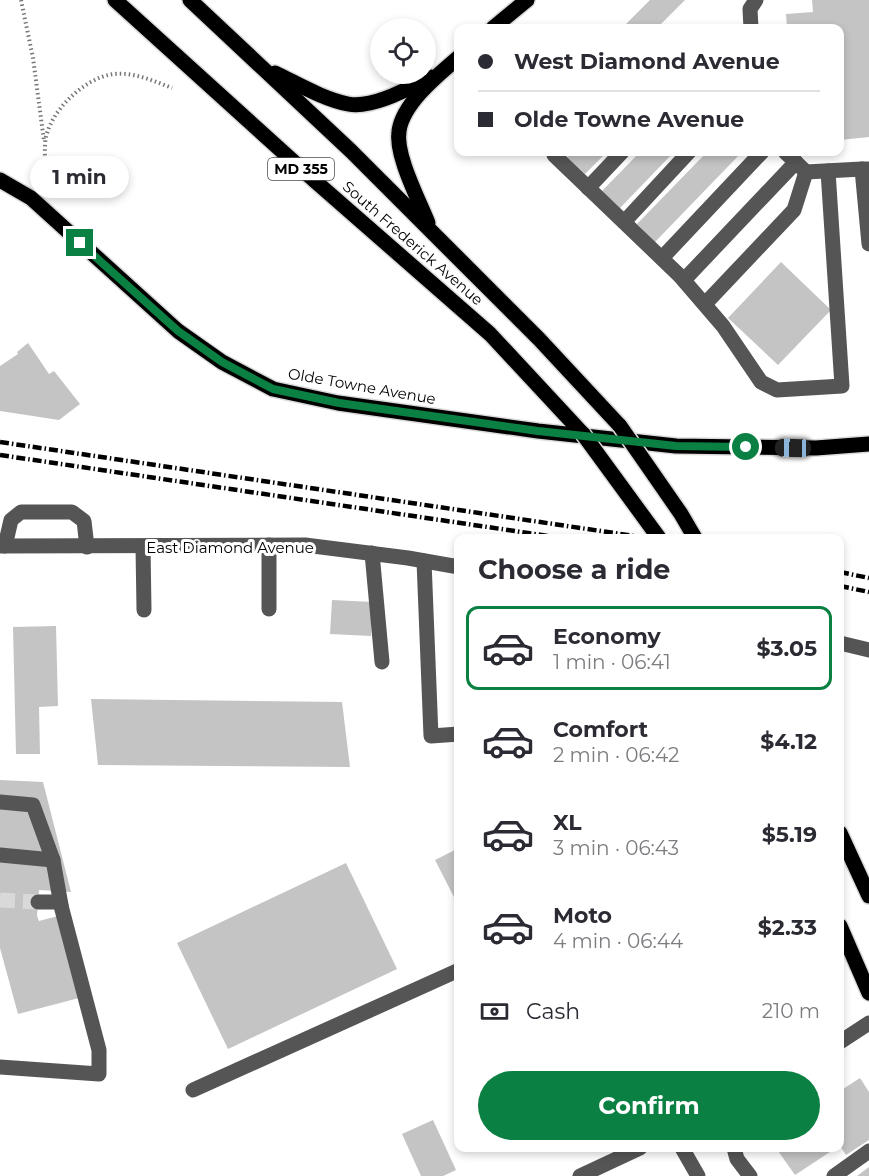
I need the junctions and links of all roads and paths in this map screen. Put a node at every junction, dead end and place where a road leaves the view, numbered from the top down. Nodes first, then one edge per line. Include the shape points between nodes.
1 (21, 0) edge
2 (115, 0) edge
3 (190, 0) edge
4 (527, 0) edge
5 (756, 0) edge
6 (498, 24) edge
7 (751, 24) edge
8 (454, 61) edge
9 (259, 65) junction
10 (442, 71) junction
11 (172, 88) dead end
12 (44, 143) junction
13 (555, 156) edge
14 (618, 156) edge
15 (685, 156) edge
16 (758, 156) edge
17 (796, 162) edge
18 (866, 169) edge
19 (828, 171) junction
20 (0, 180) edge
21 (49, 182) dead end
22 (588, 188) junction
23 (624, 222) junction
24 (432, 231) junction
25 (869, 244) edge
26 (662, 258) junction
27 (684, 280) junction
28 (705, 304) junction
29 (869, 444) edge
30 (656, 534) edge
31 (693, 534) edge
32 (269, 545) junction
33 (2, 546) edge
34 (87, 547) junction
35 (143, 547) junction
36 (372, 553) junction
37 (424, 561) junction
38 (454, 566) edge
39 (269, 609) dead end
40 (144, 610) dead end
41 (844, 644) edge
42 (869, 650) edge
43 (382, 662) dead end
44 (454, 734) edge
45 (0, 802) edge
46 (844, 842) edge
47 (0, 855) edge
48 (53, 860) junction
49 (869, 896) edge
50 (39, 902) tunnel mouth
51 (61, 905) junction
52 (844, 935) edge
53 (454, 972) edge
54 (869, 993) edge
55 (869, 1023) edge
56 (844, 1039) edge
57 (0, 1067) edge
58 (193, 1090) dead end
59 (869, 1151) edge
60 (631, 1152) edge
61 (684, 1152) edge
62 (735, 1152) edge
63 (580, 1176) edge
64 (698, 1176) edge
65 (750, 1176) edge
66 (834, 1176) edge

1 - 12 path
2 - 30 main road, South Frederick Avenue / MD 355, bridge via 490,334 583,434
3 - 9 main road, South Frederick Avenue / MD 355
4 - 6 main road
5 - 7 street via 750,9
8 - 10 main road
9 - 10 main road via 322,96 350,105 395,94
9 - 24 main road, South Frederick Avenue / MD 355
10 - 24 main road via 409,106 399,131 402,160
11 - 12 path via 129,75 100,78 57,111
12 - 21 path
13 - 22 street
14 - 22 street
15 - 23 street
16 - 26 street
17 - 19 street
17 - 27 street
17 - 28 street via 794,210
18 - 19 street
18 - 25 street
19 - 28 street via 842,386 777,390 761,382
20 - 29 main road, Olde Towne Avenue via 32,198 178,331 222,362 273,389 339,403 676,446 816,448
22 - 23 street
23 - 26 street
24 - 31 main road, South Frederick Avenue / MD 355, bridge via 620,426
26 - 27 street
27 - 28 street
32 - 35 street, East Diamond Avenue
32 - 36 street, East Diamond Avenue
32 - 39 street
33 - 34 street, East Diamond Avenue
33 - 34 street via 11,520 21,512 72,512 84,521
34 - 35 street, East Diamond Avenue
35 - 40 street
36 - 37 street, East Diamond Avenue
36 - 43 street
37 - 38 street, East Diamond Avenue
37 - 44 street via 431,736
41 - 42 street
45 - 48 street via 33,805
46 - 49 main road
47 - 48 street
48 - 51 street
50 - 51 street
51 - 57 street via 99,1050 99,1074
52 - 54 main road
53 - 58 street
55 - 56 street
59 - 66 street
60 - 63 street
61 - 64 street
62 - 65 street

